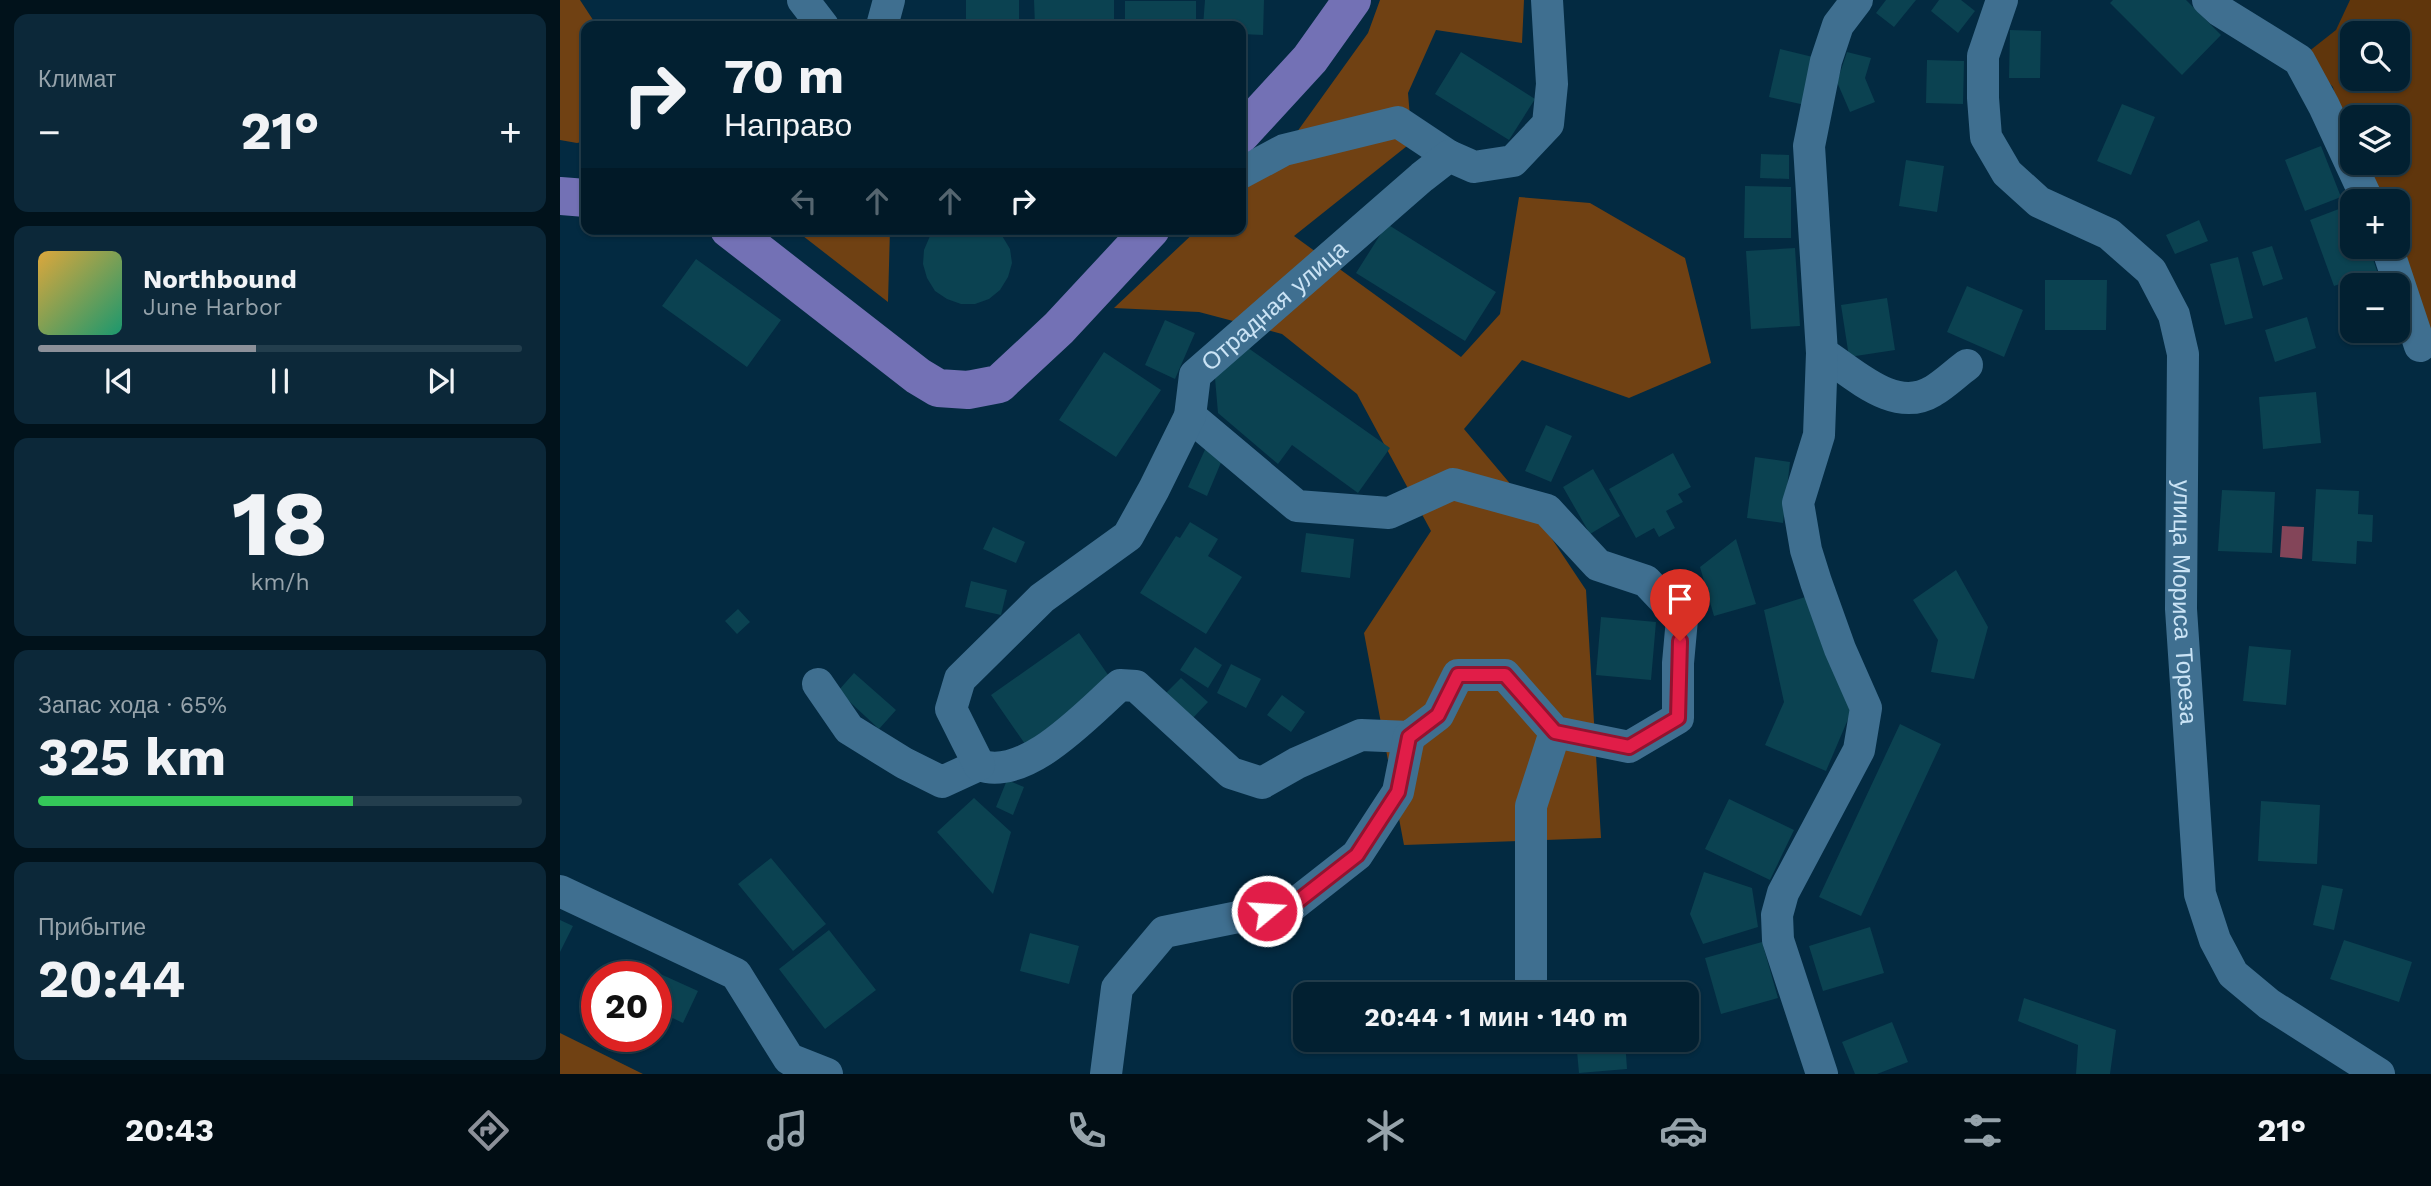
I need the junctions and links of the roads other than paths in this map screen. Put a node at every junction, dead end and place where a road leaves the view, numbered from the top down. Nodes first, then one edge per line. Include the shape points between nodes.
1 (803, 0) edge
2 (889, 0) edge
3 (1352, 0) edge
4 (1547, 0) edge
5 (1857, 0) edge
6 (2002, 0) edge
7 (2208, 0) edge
8 (819, 21) edge
9 (883, 21) edge
10 (1311, 59) junction
11 (1246, 113) edge
12 (1246, 129) edge
13 (1449, 156) junction
14 (1246, 170) edge
15 (2362, 189) edge
16 (560, 197) edge
17 (581, 198) edge
18 (737, 235) edge
19 (1145, 235) edge
20 (2391, 259) edge
21 (2420, 346) dead end
22 (1822, 353) junction
23 (1967, 365) dead end
24 (1190, 416) junction
25 (818, 684) dead end
26 (1555, 732) junction
27 (1409, 737) junction
28 (979, 765) junction
29 (560, 891) edge
30 (1531, 982) edge
31 (1815, 1071) edge
32 (827, 1074) edge
33 (1106, 1074) edge
34 (2379, 1074) edge

1 - 8 street
2 - 9 street
3 - 10 main road
4 - 13 street via 1552,84 1548,124 1513,161 1474,167
5 - 22 street via 1838,26 1826,61 1809,146
6 - 34 street, улица Мориса Тореза via 1983,56 1986,137 2007,173 2039,202 2109,234 2151,271 2174,315 2183,354 2181,609 2200,894 2215,940 2234,974 2269,1004
7 - 15 street via 2299,60
10 - 11 street
10 - 12 main road
13 - 14 street via 1398,121 1284,150
13 - 24 street, Отрадная улица via 1195,375
16 - 17 main road
18 - 19 main road via 918,376 938,388 968,390 999,384 1059,328
20 - 21 street
22 - 23 street via 1869,387 1912,399 1931,392
22 - 31 street via 1819,435 1798,503 1816,582 1866,708 1859,750 1783,893 1777,915 1778,940
24 - 26 street via 1297,506 1389,513 1453,484 1547,510 1598,565 1646,581 1682,619 1678,718 1629,747
24 - 28 street, Отрадная улица via 1128,536 1042,598 960,678 951,709
25 - 28 street via 849,729 914,768 942,782
26 - 27 street via 1505,675 1458,675 1438,715
26 - 30 street via 1531,806
27 - 28 street via 1361,735 1262,783 1231,773 1136,686 1120,685 1031,758 993,770
27 - 33 street via 1398,792 1357,855 1293,905 1164,932 1117,988
29 - 32 street via 736,974 789,1059

